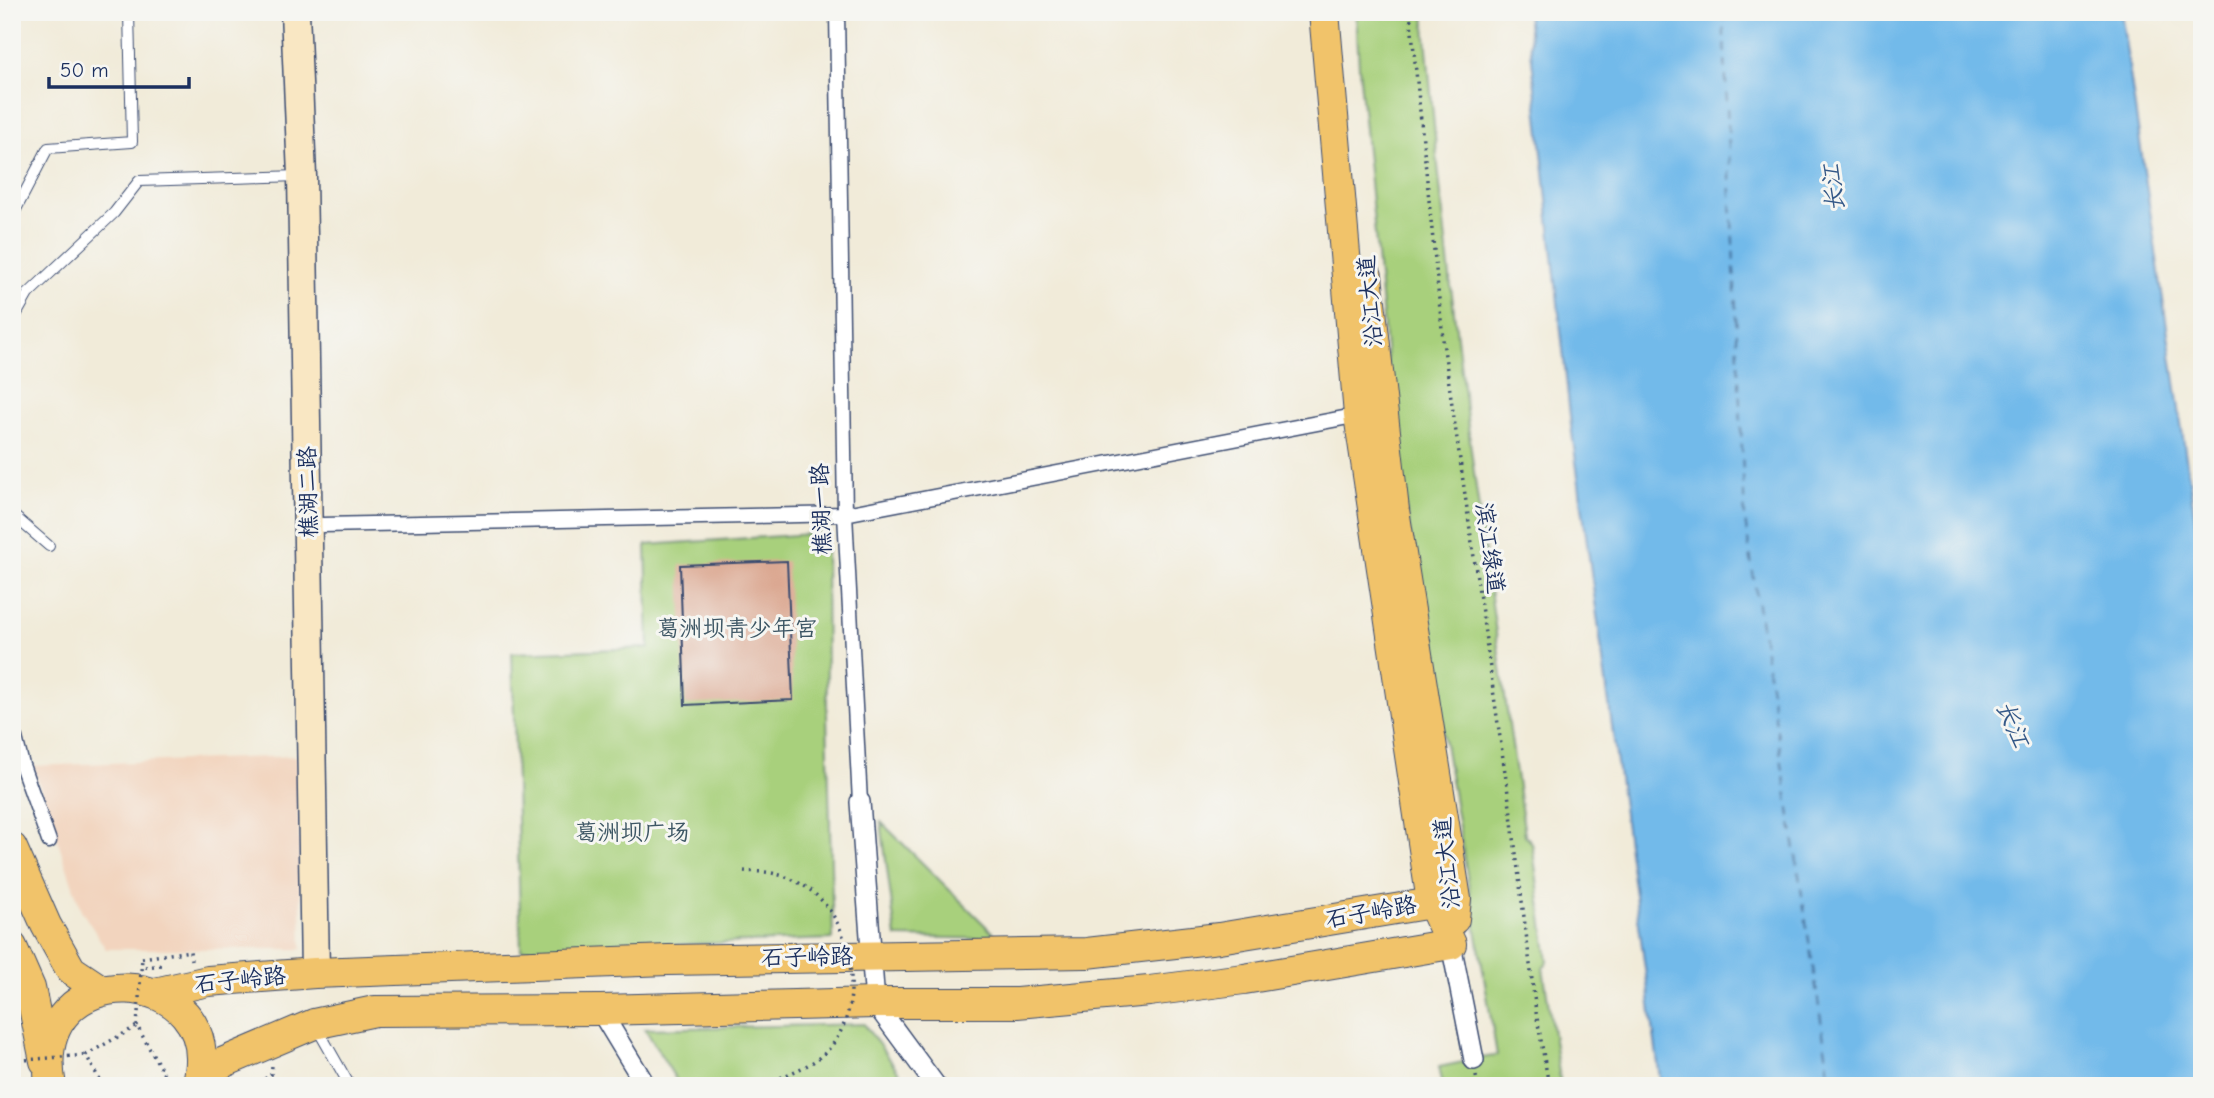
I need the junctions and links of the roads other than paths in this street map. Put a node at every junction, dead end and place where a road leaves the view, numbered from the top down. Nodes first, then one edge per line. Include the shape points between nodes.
1 (129, 12) edge
2 (295, 12) edge
3 (310, 12) edge
4 (838, 12) edge
5 (1324, 12) edge
6 (1345, 12) edge
7 (302, 176) junction
8 (12, 217) edge
9 (12, 321) edge
10 (1359, 415) junction
11 (12, 511) edge
12 (845, 514) junction
13 (322, 525) junction
14 (50, 546) dead end
15 (12, 726) edge
16 (860, 802) joint
17 (49, 841) dead end
18 (12, 848) edge
19 (1444, 900) junction
20 (1451, 944) junction
21 (12, 947) edge
22 (872, 956) junction
23 (323, 973) junction
24 (159, 979) junction
25 (109, 989) junction
26 (875, 1003) junction
27 (600, 1010) junction
28 (315, 1024) junction
29 (1474, 1060) dead end
30 (49, 1078) edge
31 (199, 1079) edge
32 (350, 1086) edge
33 (646, 1086) edge
34 (936, 1086) edge

1 - 8 lane via 132,142 48,148
2 - 7 main road, 樵湖二路
3 - 13 main road, 樵湖二路
4 - 12 street, 樵湖一路
5 - 10 main road, 沿江大道
6 - 19 main road, 沿江大道 via 1381,413
7 - 9 lane via 139,181 114,213 28,294
7 - 23 main road, 樵湖二路
10 - 12 street
10 - 19 main road, 沿江大道
11 - 14 lane
12 - 13 street
12 - 16 street, 樵湖一路
13 - 23 main road, 樵湖二路
15 - 17 street
16 - 22 street, 樵湖一路
18 - 25 main road via 71,970
19 - 20 main road, 沿江大道
19 - 22 main road, 石子岭路 via 1219,938 1087,953
20 - 26 main road, 石子岭路 via 1149,991 1017,1003
20 - 29 street
21 - 30 main road via 30,988
22 - 23 main road, 石子岭路
22 - 26 street, 樵湖一路
23 - 24 main road, 石子岭路 via 208,981
24 - 25 main road via 136,988
24 - 31 main road via 191,1025 200,1048
25 - 30 main road via 81,1000 65,1015 51,1042
26 - 27 main road, 石子岭路
26 - 34 street
27 - 28 main road, 石子岭路 via 375,1012
27 - 33 street
28 - 31 main road, 石子岭路
28 - 32 lane

